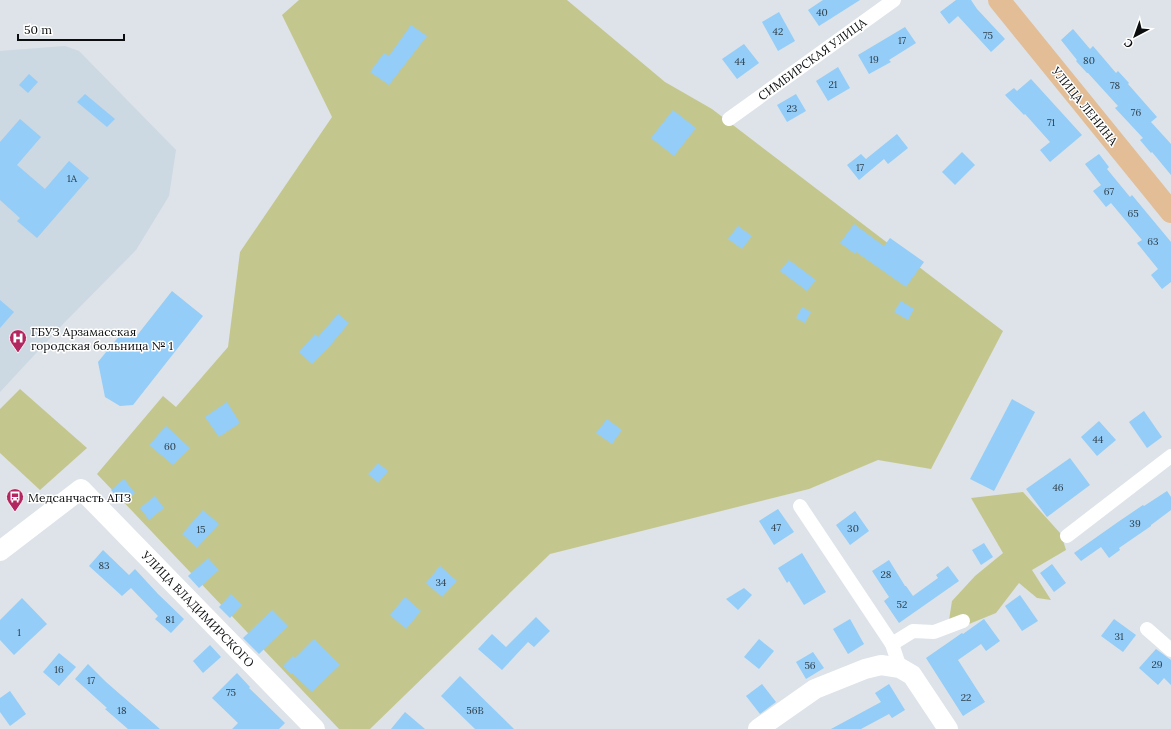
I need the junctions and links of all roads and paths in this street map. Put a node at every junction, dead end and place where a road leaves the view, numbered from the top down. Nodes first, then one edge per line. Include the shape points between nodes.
1 (894, 0) edge
2 (999, 0) edge
3 (729, 119) dead end
4 (1171, 212) edge
5 (1171, 456) edge
6 (800, 506) dead end
7 (1067, 536) dead end
8 (0, 552) edge
9 (963, 621) dead end
10 (1147, 629) dead end
11 (892, 644) junction
12 (1171, 650) edge
13 (900, 668) junction
14 (315, 729) edge
15 (758, 729) edge
16 (948, 729) edge

1 - 3 street, СИМБИРСКАЯ УЛИЦА
2 - 4 main road, УЛИЦА ЛЕНИНА
5 - 7 street
6 - 11 street
8 - 14 street, УЛИЦА ВЛАДИМИРСКОГО via 81,489
9 - 11 street via 934,632 912,631
10 - 12 street
11 - 13 street
13 - 15 street via 880,665 816,689
13 - 16 street via 912,675

